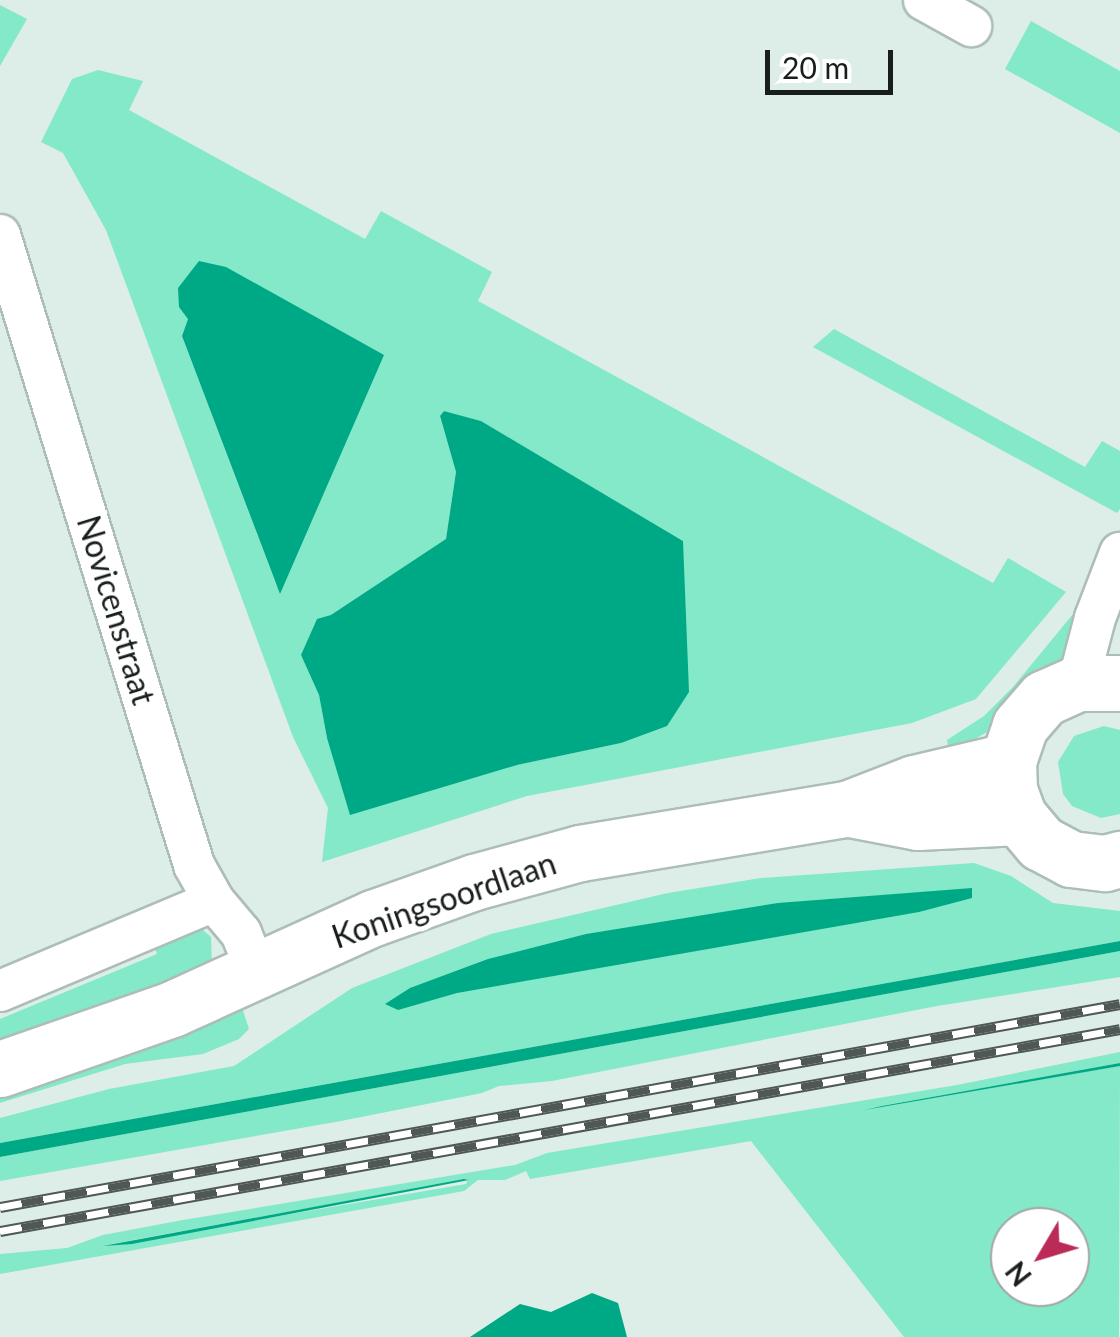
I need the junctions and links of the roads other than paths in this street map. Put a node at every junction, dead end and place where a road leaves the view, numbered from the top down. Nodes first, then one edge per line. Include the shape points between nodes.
1 (924, 0) edge
2 (971, 26) dead end
3 (0, 235) edge
4 (1120, 553) edge
5 (1099, 683) edge
6 (1008, 761) junction
7 (847, 809) junction
8 (1020, 817) junction
9 (1120, 859) edge
10 (214, 901) junction
11 (257, 972) junction
12 (0, 991) edge
13 (0, 1069) edge

1 - 2 street
3 - 10 street, Novicenstraat via 194,866
4 - 5 street via 1094,618
5 - 6 street via 1044,698 1020,726
6 - 7 street, Koningsoordlaan via 928,779
6 - 8 street
7 - 8 street, Koningsoordlaan via 918,822
7 - 11 street, Koningsoordlaan via 580,854 492,878 373,918
8 - 9 street via 1042,843 1071,859
10 - 11 street, Novicenstraat via 241,932
10 - 12 street
11 - 13 street, Koningsoordlaan

